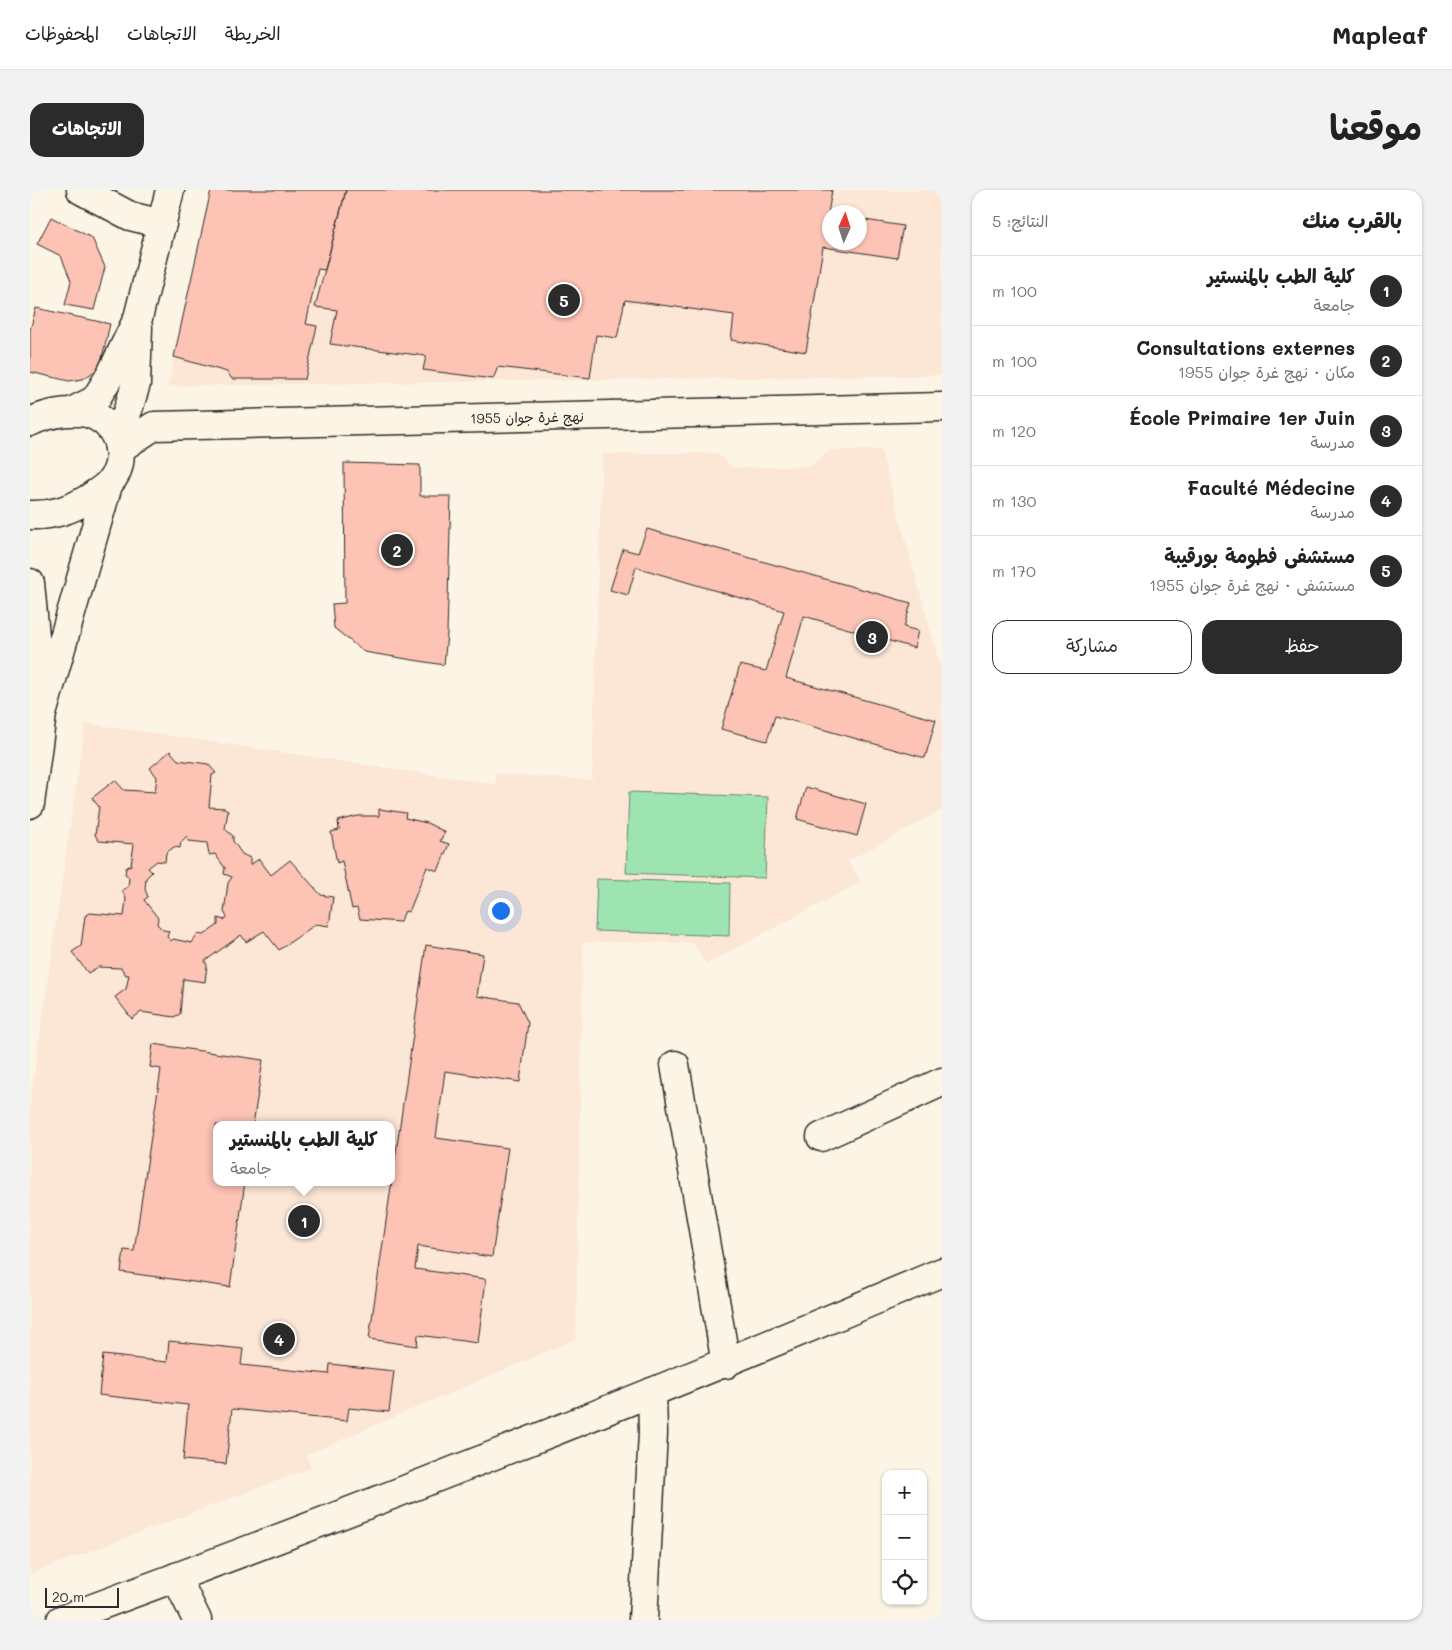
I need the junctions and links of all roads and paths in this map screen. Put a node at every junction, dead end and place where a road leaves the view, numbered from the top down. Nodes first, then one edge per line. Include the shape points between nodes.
1 (81, 190) edge
2 (170, 190) edge
3 (162, 224) junction
4 (138, 318) junction
5 (942, 407) edge
6 (30, 409) edge
7 (64, 413) junction
8 (30, 422) edge
9 (119, 445) junction
10 (108, 485) junction
11 (30, 515) edge
12 (30, 583) edge
13 (32, 627) edge
14 (42, 714) junction
15 (34, 748) edge
16 (30, 804) edge
17 (675, 1065) dead end
18 (942, 1082) edge
19 (821, 1137) dead end
20 (942, 1272) edge
21 (726, 1364) junction
22 (652, 1392) junction
23 (176, 1578) junction
24 (61, 1620) edge
25 (196, 1620) edge
26 (643, 1620) edge

1 - 3 main road via 130,216
2 - 3 main road
3 - 4 main road
4 - 7 main road via 95,400
4 - 9 main road via 136,384
5 - 9 main road, نهج غرة جوان 1955 via 154,426
6 - 7 main road
7 - 8 main road
7 - 9 main road via 84,412 97,417 108,425
9 - 10 main road via 120,462
10 - 11 main road via 77,506 52,514
10 - 14 main road
12 - 13 main road
13 - 14 main road
14 - 15 main road
15 - 16 main road
17 - 21 main road
18 - 19 main road
20 - 21 main road
21 - 22 main road
22 - 23 main road
22 - 26 main road via 653,1433
23 - 24 main road
23 - 25 main road

